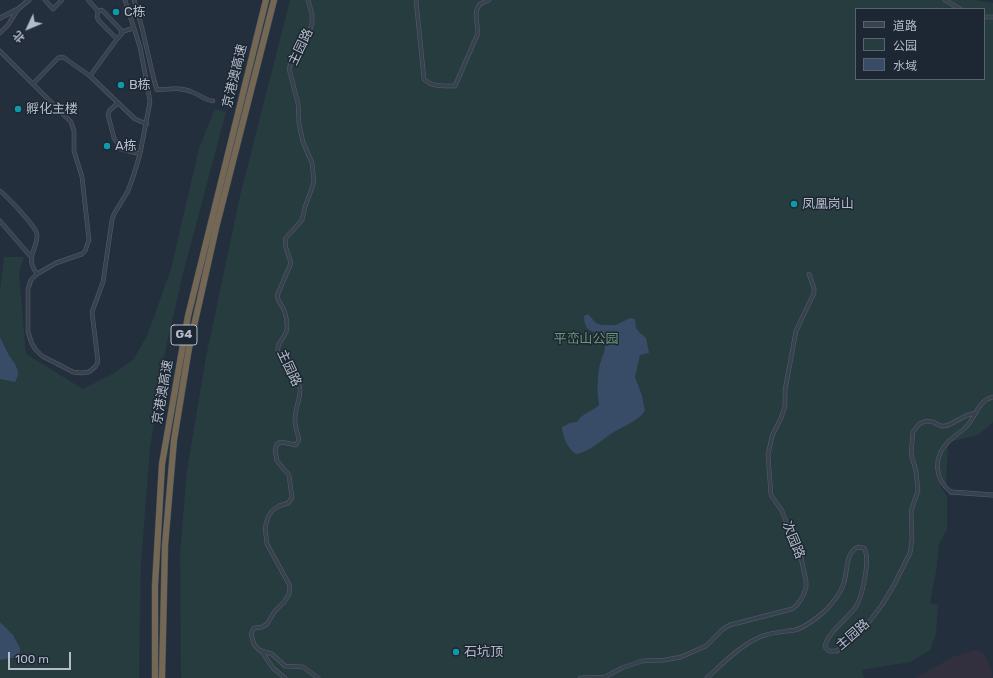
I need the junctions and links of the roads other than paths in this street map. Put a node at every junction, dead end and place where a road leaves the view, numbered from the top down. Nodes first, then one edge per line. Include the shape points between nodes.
1 (29, 0) edge
2 (45, 0) edge
3 (62, 0) edge
4 (88, 0) edge
5 (125, 0) edge
6 (134, 0) edge
7 (266, 0) edge
8 (274, 0) edge
9 (308, 0) edge
10 (416, 0) edge
11 (489, 0) edge
12 (945, 0) edge
13 (958, 8) edge
14 (18, 9) junction
15 (98, 11) junction
16 (0, 18) edge
17 (134, 28) junction
18 (0, 33) edge
19 (122, 33) junction
20 (117, 39) junction
21 (0, 51) edge
22 (90, 76) junction
23 (33, 84) junction
24 (213, 101) dead end
25 (118, 103) junction
26 (147, 124) junction
27 (140, 154) junction
28 (0, 191) edge
29 (0, 221) edge
30 (32, 258) junction
31 (37, 274) junction
32 (809, 274) dead end
33 (993, 397) edge
34 (976, 413) junction
35 (951, 492) joint
36 (993, 495) edge
37 (262, 652) junction
38 (155, 678) edge
39 (162, 678) edge
40 (285, 678) edge
41 (318, 678) edge
42 (580, 678) edge
43 (707, 678) edge

1 - 14 street
2 - 3 street via 53,9
4 - 15 street
5 - 17 street
6 - 24 street via 157,90 184,90
7 - 38 highway, 京港澳高速 / G4 via 188,316 162,464 155,586
8 - 39 highway, 京港澳高速 / G4 via 216,228 188,356 174,440 165,545
9 - 37 street, 主园路 via 313,16 312,24 304,45 292,59 289,69 298,103 298,121 313,167 314,182 302,220 286,239 291,263 278,296 287,328 278,350 300,385 295,420 299,440 296,445 284,442 276,446 277,461 289,474 292,498 288,503 272,511 265,528 267,544 290,589 287,598 268,623 254,628 252,632 251,637 255,646
10 - 11 street via 424,79 432,85 455,86 478,33 477,9 480,4
12 - 13 street
14 - 16 street
14 - 18 street
15 - 19 street via 103,11
15 - 20 street via 99,21
17 - 19 street
17 - 26 street via 150,98
19 - 20 street
20 - 22 street
21 - 23 street
22 - 23 street via 67,59 60,57
22 - 25 street
23 - 31 street via 73,126 74,151 82,177 89,240 82,254
25 - 26 street via 136,119
25 - 27 street via 108,115 114,138 121,149
26 - 27 street
27 - 31 street via 128,191 114,214 109,230 104,277 92,312 98,360 89,372 73,372 42,356 32,344 28,332 28,288
28 - 30 street via 9,198 35,230 37,237
29 - 30 street
30 - 31 street
32 - 42 street, 次园路 via 814,293 796,331 784,406 772,436 768,455 771,495 782,511 801,554 807,584 802,599 792,608 728,626 706,646 681,657 642,661 605,677
33 - 34 street, 主园路 via 985,400
34 - 35 street, 主园路 via 967,426 945,445 938,457 938,475
34 - 43 street, 主园路 via 968,414 945,426 930,421 923,422 914,430 911,454 918,491 911,511 910,553 882,605 866,626 837,651 829,651 825,647 829,638 858,602 867,556 864,548 858,547 850,556 843,585 823,612 797,629 770,633 755,639
35 - 36 street
37 - 40 street via 273,668
37 - 41 street, 主园路 via 272,654 285,666 303,667

